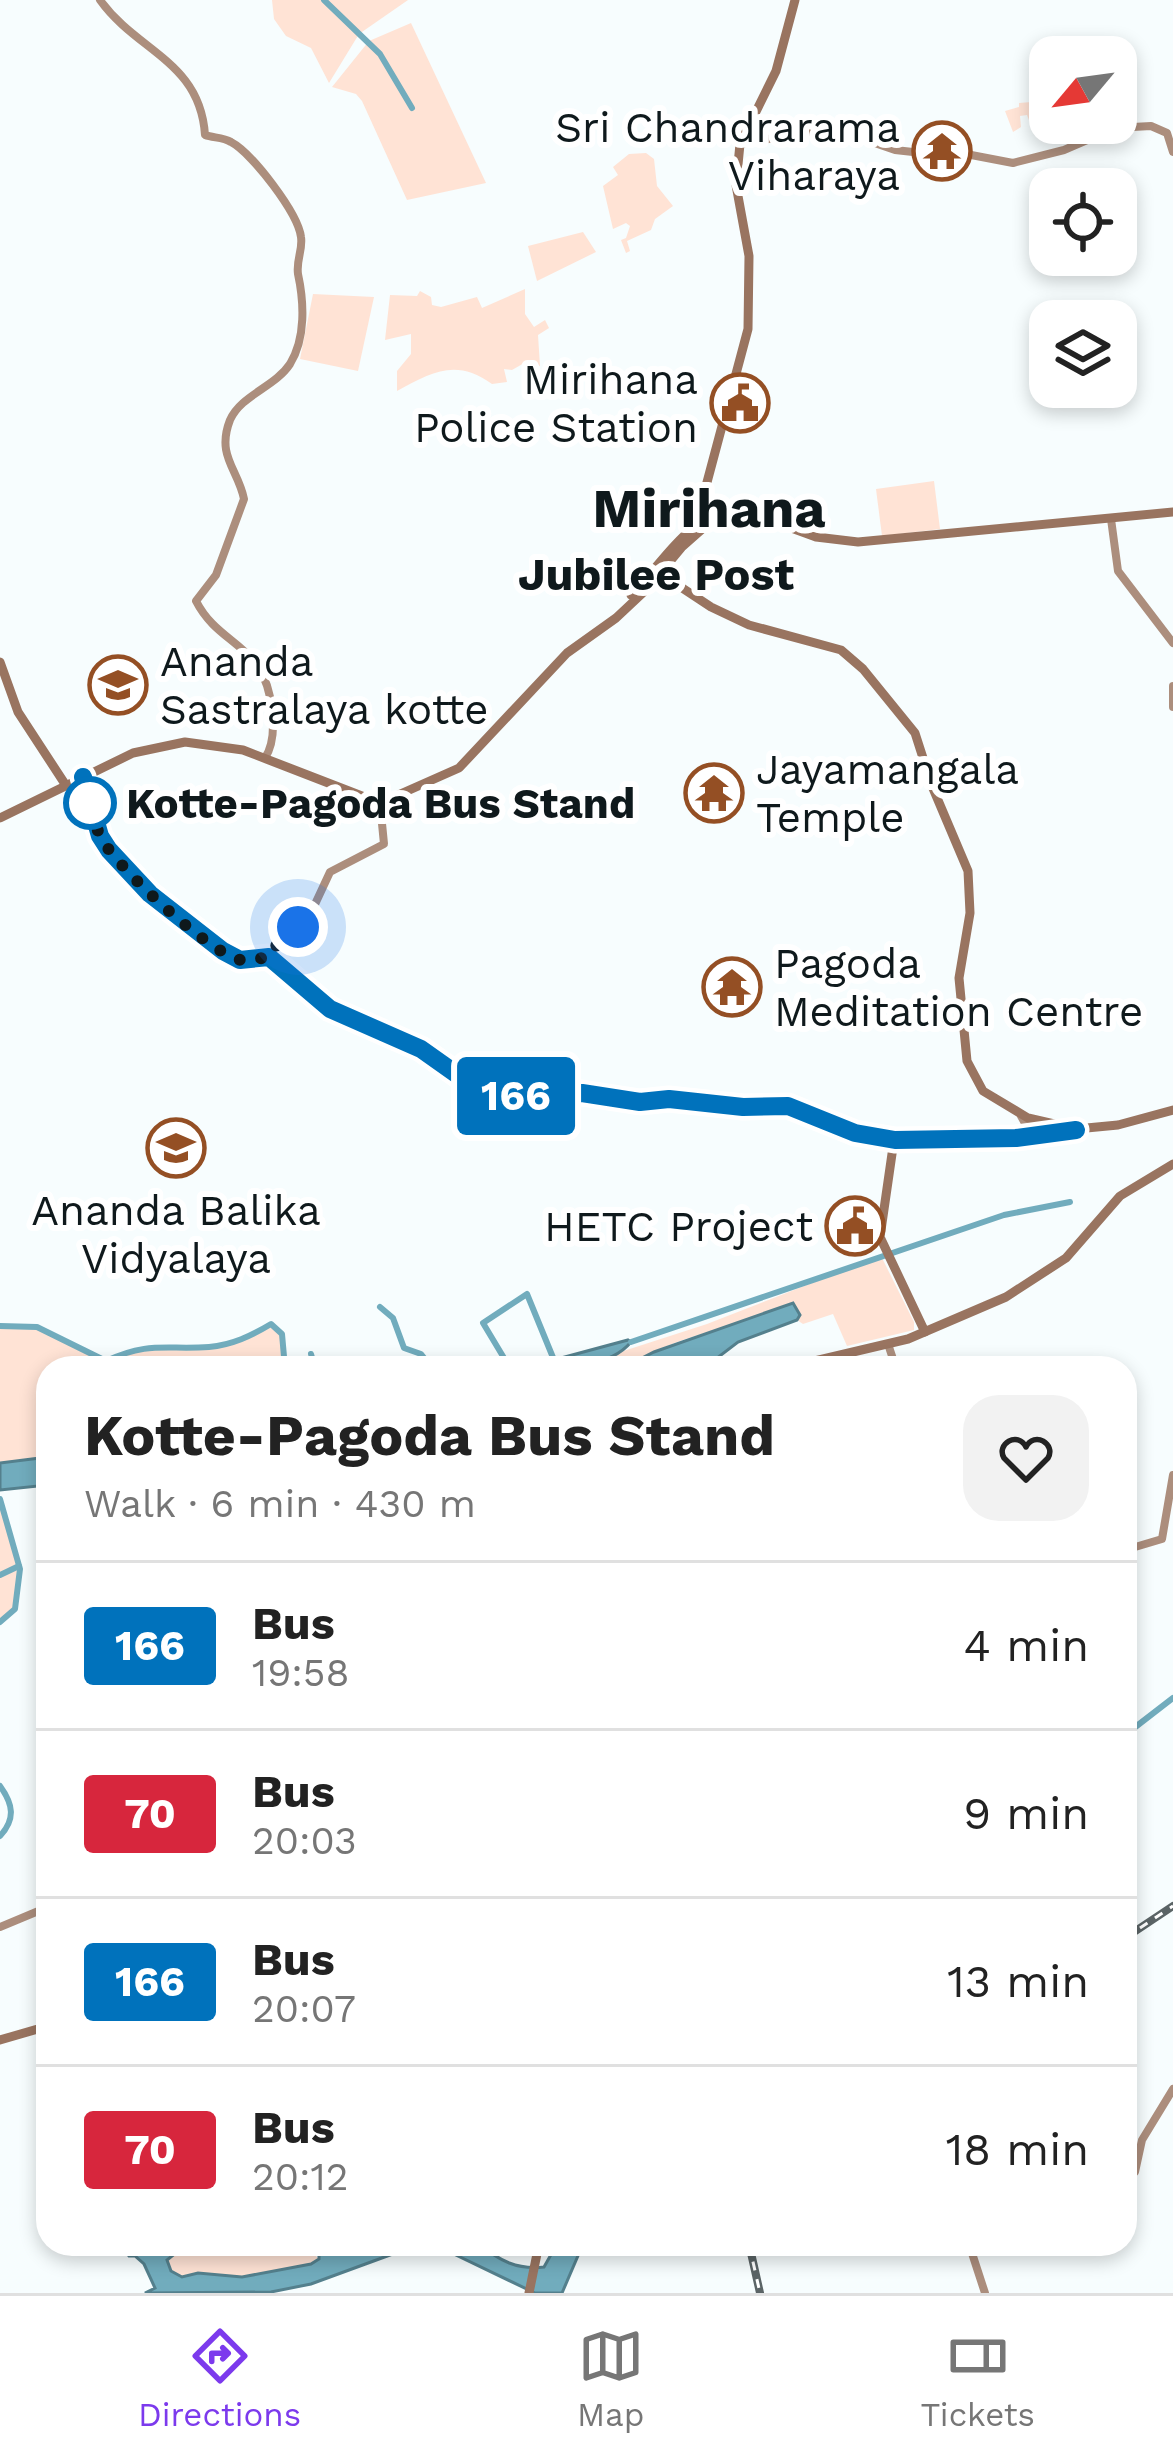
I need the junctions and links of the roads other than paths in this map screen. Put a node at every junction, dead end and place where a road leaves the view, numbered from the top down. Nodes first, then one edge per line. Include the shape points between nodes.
1 (100, 0) edge
2 (795, 0) edge
3 (740, 144) junction
4 (1173, 152) edge
5 (716, 455) junction
6 (704, 496) junction
7 (1173, 512) edge
8 (1111, 519) junction
9 (709, 520) junction
10 (688, 532) junction
11 (658, 569) junction
12 (678, 586) junction
13 (648, 588) junction
14 (722, 611) junction
15 (601, 628) junction
16 (1173, 643) edge
17 (0, 662) edge
18 (1173, 686) edge
19 (1173, 707) edge
20 (266, 758) junction
21 (83, 777) junction
22 (61, 787) junction
23 (380, 803) junction
24 (0, 818) edge
25 (269, 957) junction
26 (1173, 1110) edge
27 (1021, 1115) junction
28 (1039, 1122) junction
29 (1076, 1130) junction
30 (1011, 1134) junction
31 (1038, 1136) junction
32 (895, 1140) junction
33 (1173, 1164) edge
34 (926, 1332) junction
35 (888, 1344) junction
36 (836, 1356) edge
37 (892, 1356) edge
38 (1173, 1475) edge
39 (1137, 1546) edge
40 (36, 1912) edge
41 (0, 1927) edge
42 (36, 2030) edge
43 (0, 2040) edge
44 (1173, 2089) edge
45 (1137, 2163) edge
46 (537, 2256) edge
47 (973, 2256) edge
48 (530, 2293) edge
49 (985, 2293) edge

1 - 20 street via 171,62 203,111 205,135 235,143 271,182 301,234 298,345 273,383 231,418 226,458 243,506 216,575 196,601 264,672 273,721
2 - 3 main road via 776,71
3 - 4 street via 831,128 895,149 1013,163 1115,128 1151,126 1167,133
3 - 5 main road via 748,329
5 - 6 main road
5 - 9 main road
6 - 9 main road
6 - 10 main road
7 - 8 main road
8 - 9 main road via 858,542 769,520
8 - 16 street via 1118,571
9 - 10 main road
9 - 11 main road
10 - 11 main road
11 - 12 main road
11 - 13 main road
11 - 14 main road
11 - 15 main road
12 - 13 main road
12 - 14 main road
13 - 15 main road
14 - 27 main road via 841,650 915,733 968,871 959,978 967,1061 983,1091
15 - 23 main road via 567,652 459,768
17 - 22 main road
18 - 19 street
20 - 21 main road via 185,742 145,748
20 - 23 main road
21 - 22 main road
21 - 25 main road via 100,836 150,894 240,960
22 - 24 main road
23 - 25 street via 384,844 330,872 310,915
25 - 32 main road via 330,1009 421,1049 486,1094 788,1106
26 - 29 main road
27 - 28 main road
27 - 30 street via 1026,1125
28 - 29 main road
28 - 30 main road
28 - 31 main road
29 - 31 main road
30 - 31 main road
30 - 32 main road
32 - 34 main road via 880,1237
33 - 34 main road via 1120,1196 1050,1272
34 - 35 main road
35 - 36 main road
35 - 37 street
38 - 39 street via 1162,1539
40 - 41 street
42 - 43 main road
44 - 45 street
46 - 48 main road
47 - 49 street

